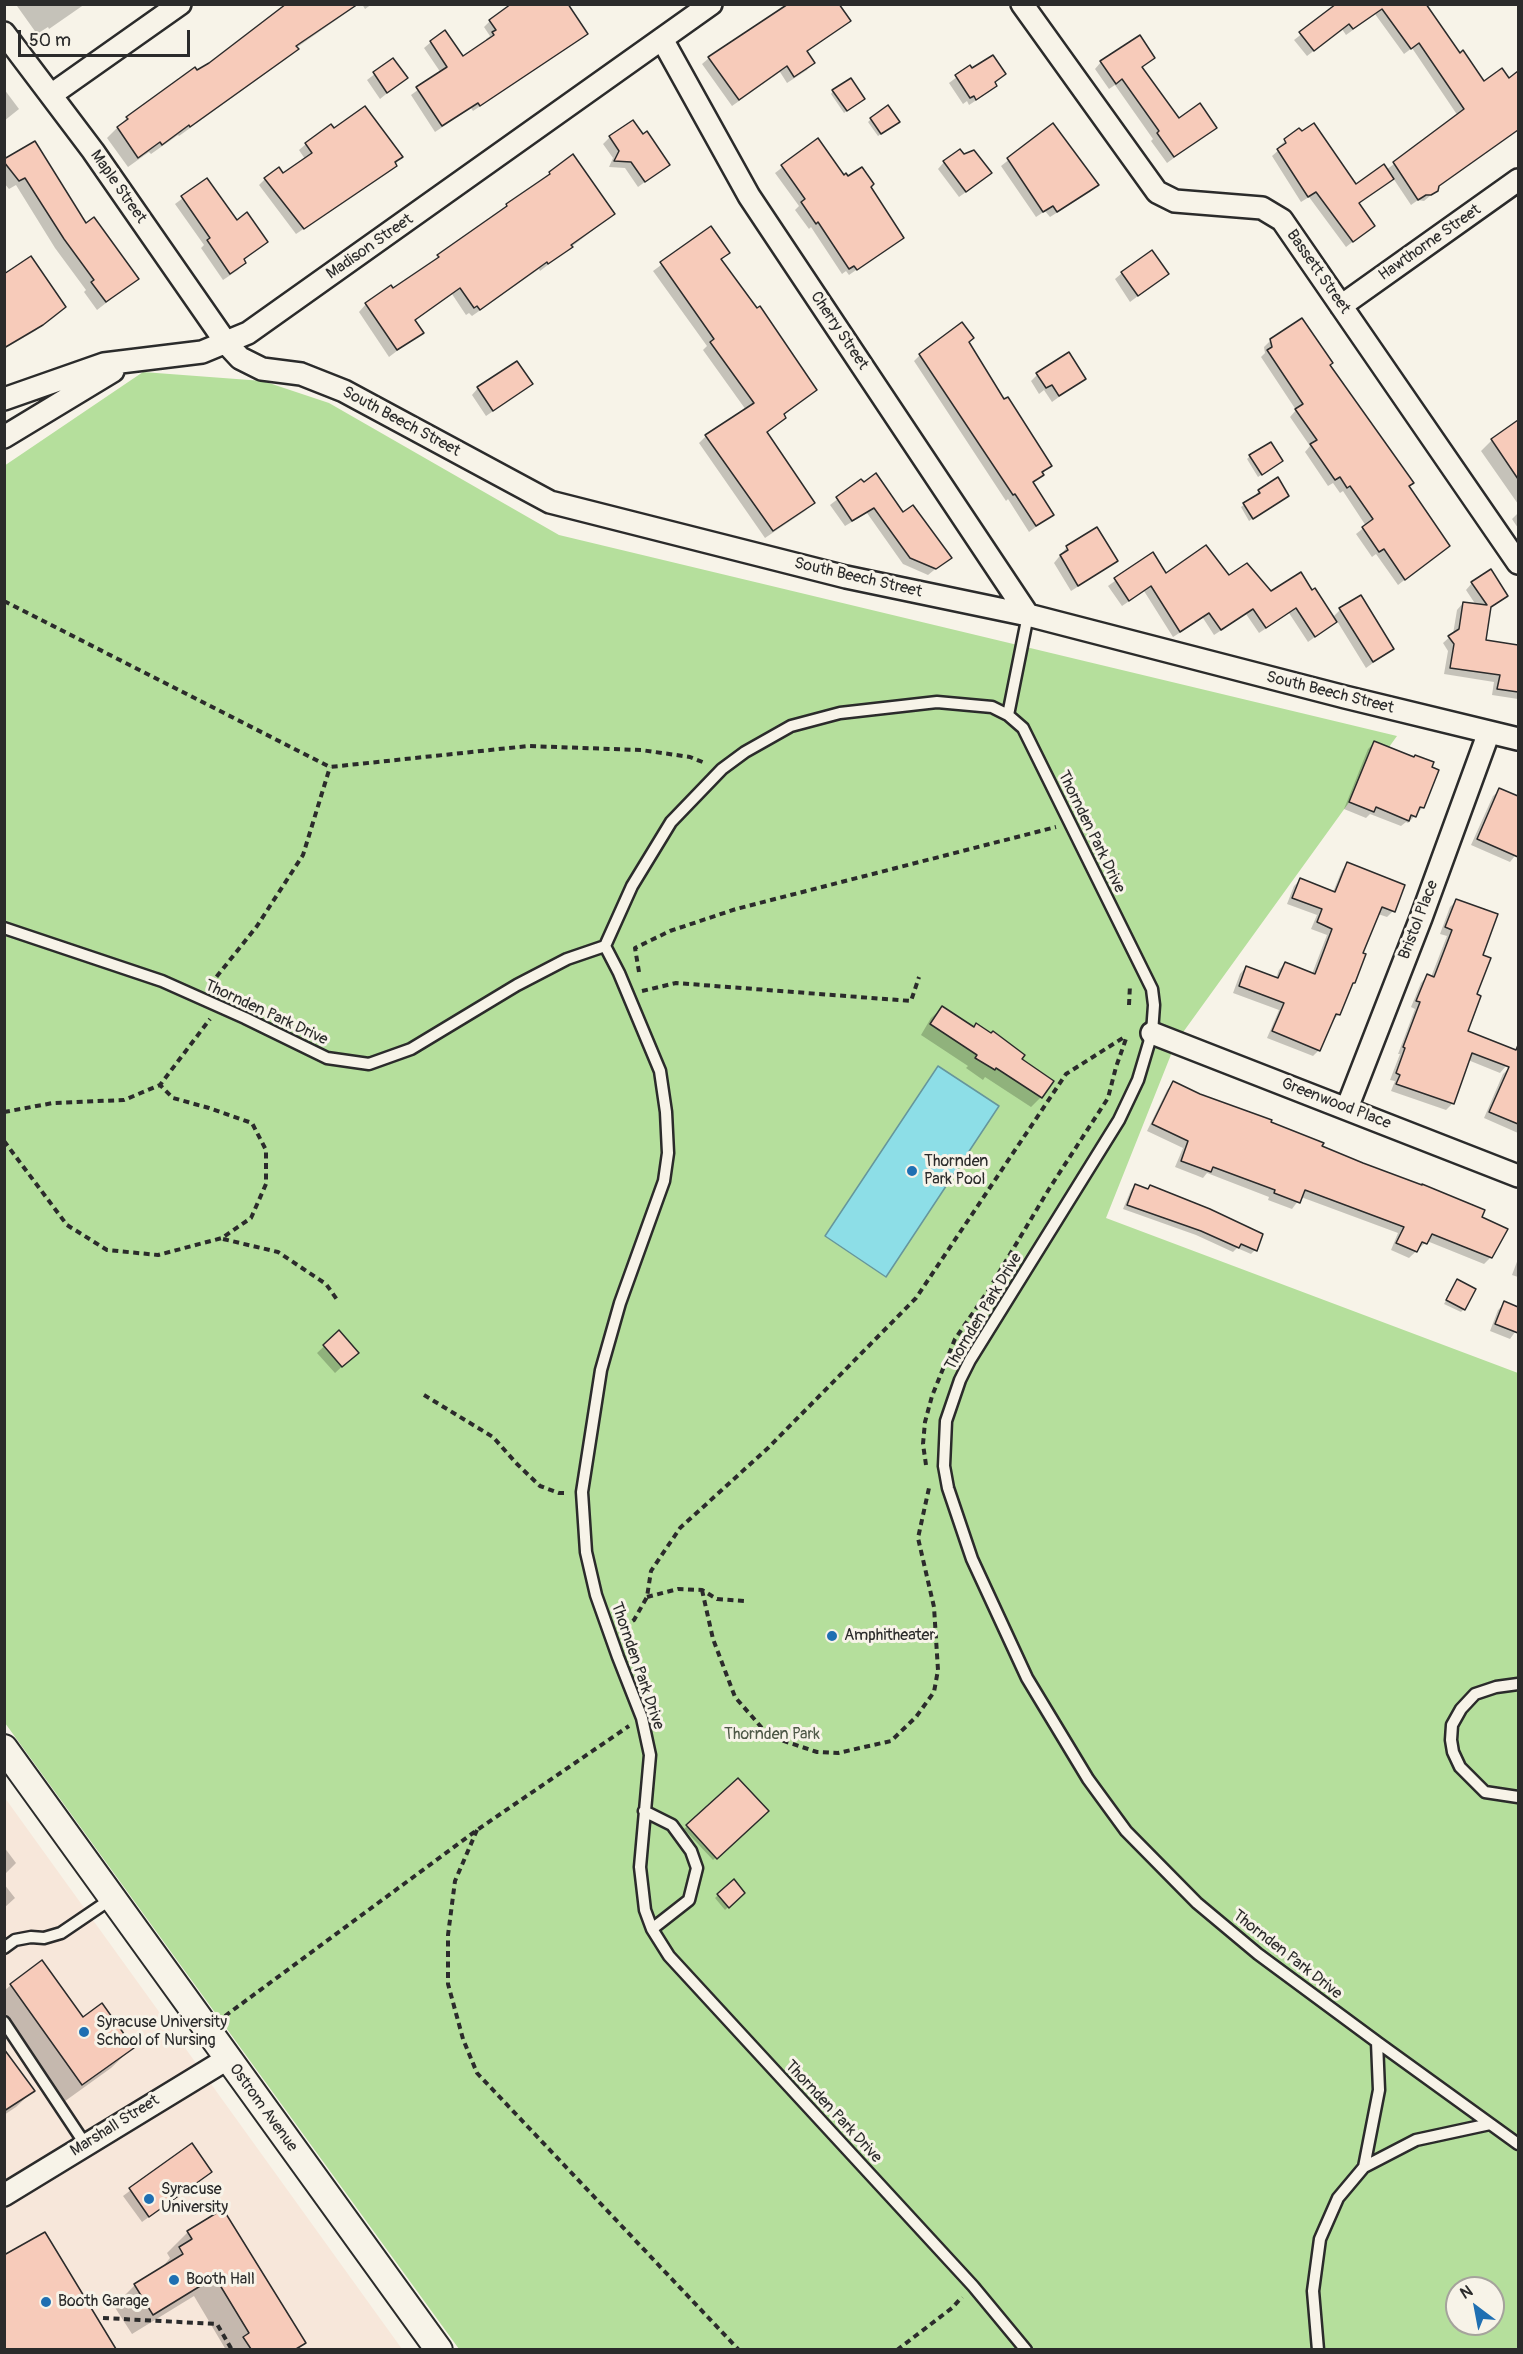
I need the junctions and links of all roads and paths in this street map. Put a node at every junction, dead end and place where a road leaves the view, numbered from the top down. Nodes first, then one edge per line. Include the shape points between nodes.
1 (180, 4) edge
2 (711, 4) edge
3 (1022, 4) edge
4 (4, 33) edge
5 (662, 39) junction
6 (51, 95) junction
7 (1518, 180) edge
8 (1341, 306) junction
9 (227, 344) junction
10 (131, 359) junction
11 (4, 399) edge
12 (4, 437) edge
13 (1518, 563) edge
14 (4, 601) edge
15 (1028, 615) junction
16 (1008, 715) junction
17 (1489, 732) junction
18 (1518, 739) edge
19 (330, 767) junction
20 (722, 769) junction
21 (1058, 827) dead end
22 (4, 928) edge
23 (605, 946) junction
24 (919, 977) dead end
25 (220, 1007) junction
26 (1152, 1033) junction
27 (160, 1085) junction
28 (1347, 1107) junction
29 (4, 1112) edge
30 (4, 1141) edge
31 (1518, 1176) edge
32 (222, 1238) junction
33 (338, 1301) dead end
34 (424, 1395) dead end
35 (927, 1472) dead end
36 (928, 1480) dead end
37 (582, 1492) junction
38 (702, 1590) junction
39 (647, 1597) junction
40 (745, 1601) dead end
41 (611, 1635) junction
42 (1518, 1684) edge
43 (642, 1718) junction
44 (4, 1748) edge
45 (1518, 1797) edge
46 (644, 1810) junction
47 (477, 1830) junction
48 (114, 1897) junction
49 (652, 1929) junction
50 (4, 1948) edge
51 (220, 2020) dead end
52 (4, 2022) edge
53 (1377, 2042) junction
54 (227, 2059) junction
55 (1490, 2124) junction
56 (86, 2144) junction
57 (1518, 2144) edge
58 (1364, 2167) junction
59 (4, 2195) edge
60 (963, 2295) dead end
61 (103, 2318) dead end
62 (232, 2349) edge
63 (439, 2349) edge
64 (739, 2349) edge
65 (897, 2349) edge
66 (1026, 2349) edge
67 (1318, 2349) edge

1 - 6 street
2 - 5 street, Madison Street
3 - 8 street, Bassett Street via 1157,192 1175,201 1262,208 1282,220
4 - 6 street, Maple Street
5 - 9 street, Madison Street via 248,333
5 - 15 street, Cherry Street via 749,196
6 - 9 street, Maple Street
7 - 8 street, Hawthorne Street
8 - 13 street, Bassett Street
9 - 10 street, Madison Street via 202,352
9 - 15 street, South Beech Street via 240,358 262,369 301,374 344,391 550,502 846,577
10 - 11 street via 104,364
10 - 12 street, Madison Street
14 - 19 path
15 - 16 lane
15 - 17 street, South Beech Street
16 - 20 lane via 992,707 937,702 840,713 791,726
16 - 26 lane, Thornden Park Drive via 1023,728 1152,989
17 - 18 street, South Beech Street
17 - 28 street, Bristol Place
19 - 20 path via 528,746 641,750 690,757
19 - 25 path via 303,855 257,926 209,986
20 - 23 lane via 671,822 632,886
21 - 24 path via 736,909 670,931 635,948 642,991 676,983 911,1001
22 - 25 lane, Thornden Park Drive via 162,981
23 - 25 lane, Thornden Park Drive via 567,959 517,985 411,1049 369,1064 327,1058
23 - 37 lane, Thornden Park Drive via 660,1071 668,1153 664,1181 620,1303 601,1370
25 - 27 path
26 - 28 street, Greenwood Place
26 - 53 lane, Thornden Park Drive via 1138,1080 1119,1120 960,1380 946,1421 944,1466 948,1488 972,1559 1027,1678 1088,1779 1126,1831 1197,1903 1258,1954
27 - 29 path via 124,1100 53,1103
27 - 32 path via 173,1098 252,1123 266,1150 266,1184 251,1218
28 - 31 street, Greenwood Place
30 - 32 path via 67,1225 107,1250 158,1255
32 - 33 path via 278,1252 326,1284
34 - 37 path via 493,1437 540,1486 559,1493
35 - 39 path via 925,1422 955,1340 1108,1098 1127,1036 1066,1074 916,1298 768,1448 680,1528 651,1571
36 - 38 path via 930,1488 918,1539 934,1607 938,1670 934,1692 891,1741 838,1753 818,1752 769,1736 735,1696 713,1639
37 - 41 lane, Thornden Park Drive via 586,1552
38 - 39 path via 678,1589
38 - 40 path via 717,1599
39 - 41 path via 634,1620
41 - 43 lane, Thornden Park Drive
42 - 45 lane via 1475,1694 1452,1725 1451,1740 1460,1767 1485,1792
43 - 46 lane, Thornden Park Drive via 650,1755
43 - 47 path
44 - 48 street, Ostrom Avenue
46 - 49 lane, Thornden Park Drive via 640,1867 645,1910
46 - 49 lane via 672,1825 698,1868 689,1900
47 - 51 path
47 - 64 path via 455,1881 448,1935 448,1984 477,2073
48 - 50 lane via 61,1933 15,1940
48 - 54 street, Ostrom Avenue
49 - 66 lane, Thornden Park Drive via 669,1956 974,2286
52 - 56 lane
53 - 55 lane, Thornden Park Drive
53 - 58 lane via 1379,2090
54 - 56 street, Marshall Street
54 - 63 street, Ostrom Avenue
55 - 57 lane, Thornden Park Drive
55 - 58 lane via 1416,2140
56 - 59 street, Marshall Street
58 - 67 lane via 1338,2198 1320,2239 1313,2291
60 - 65 path via 952,2308
61 - 62 path via 217,2324

